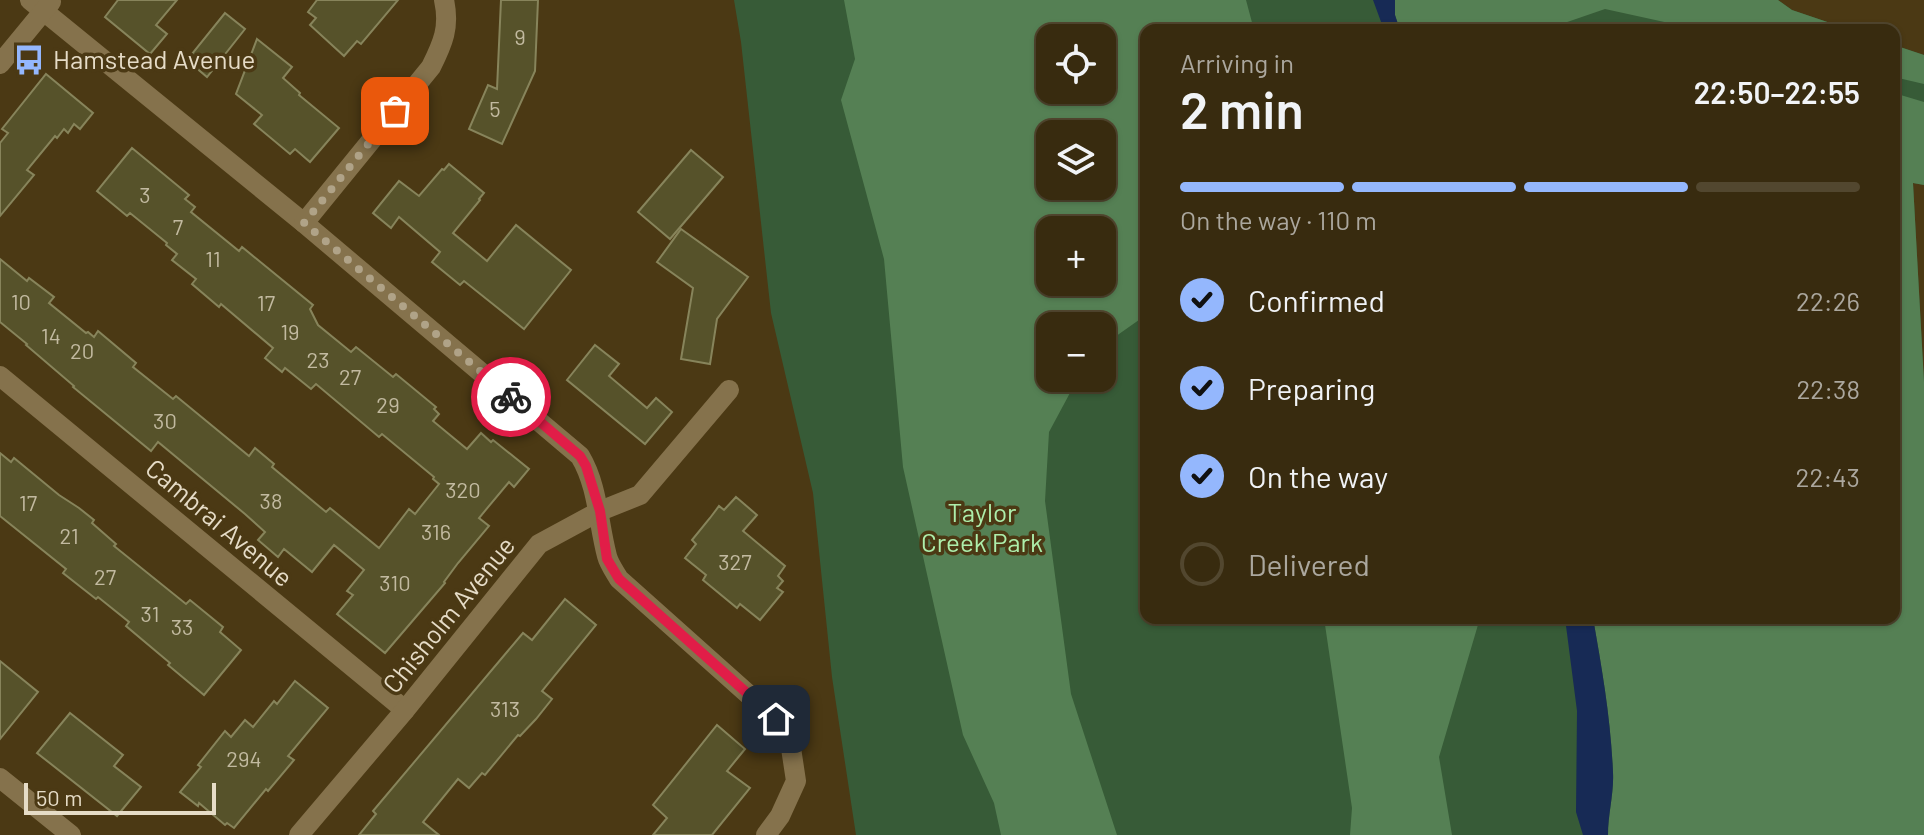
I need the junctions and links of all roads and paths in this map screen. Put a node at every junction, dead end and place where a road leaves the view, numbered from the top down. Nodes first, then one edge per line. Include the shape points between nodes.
1 (444, 0) edge
2 (42, 4) edge
3 (0, 64) edge
4 (304, 223) junction
5 (0, 376) edge
6 (729, 390) dead end
7 (600, 511) junction
8 (405, 710) junction
9 (0, 778) edge
10 (71, 835) edge
11 (299, 835) edge
12 (766, 835) edge

1 - 4 street via 445,39 431,67
2 - 3 street
2 - 4 street
4 - 7 street via 580,456
5 - 8 street, Cambrai Avenue
6 - 7 street, Chisholm Avenue via 640,495
7 - 8 street, Chisholm Avenue via 539,544
7 - 12 street via 607,559 619,579 776,719 791,748 796,781
8 - 11 street, Chisholm Avenue
9 - 10 street

